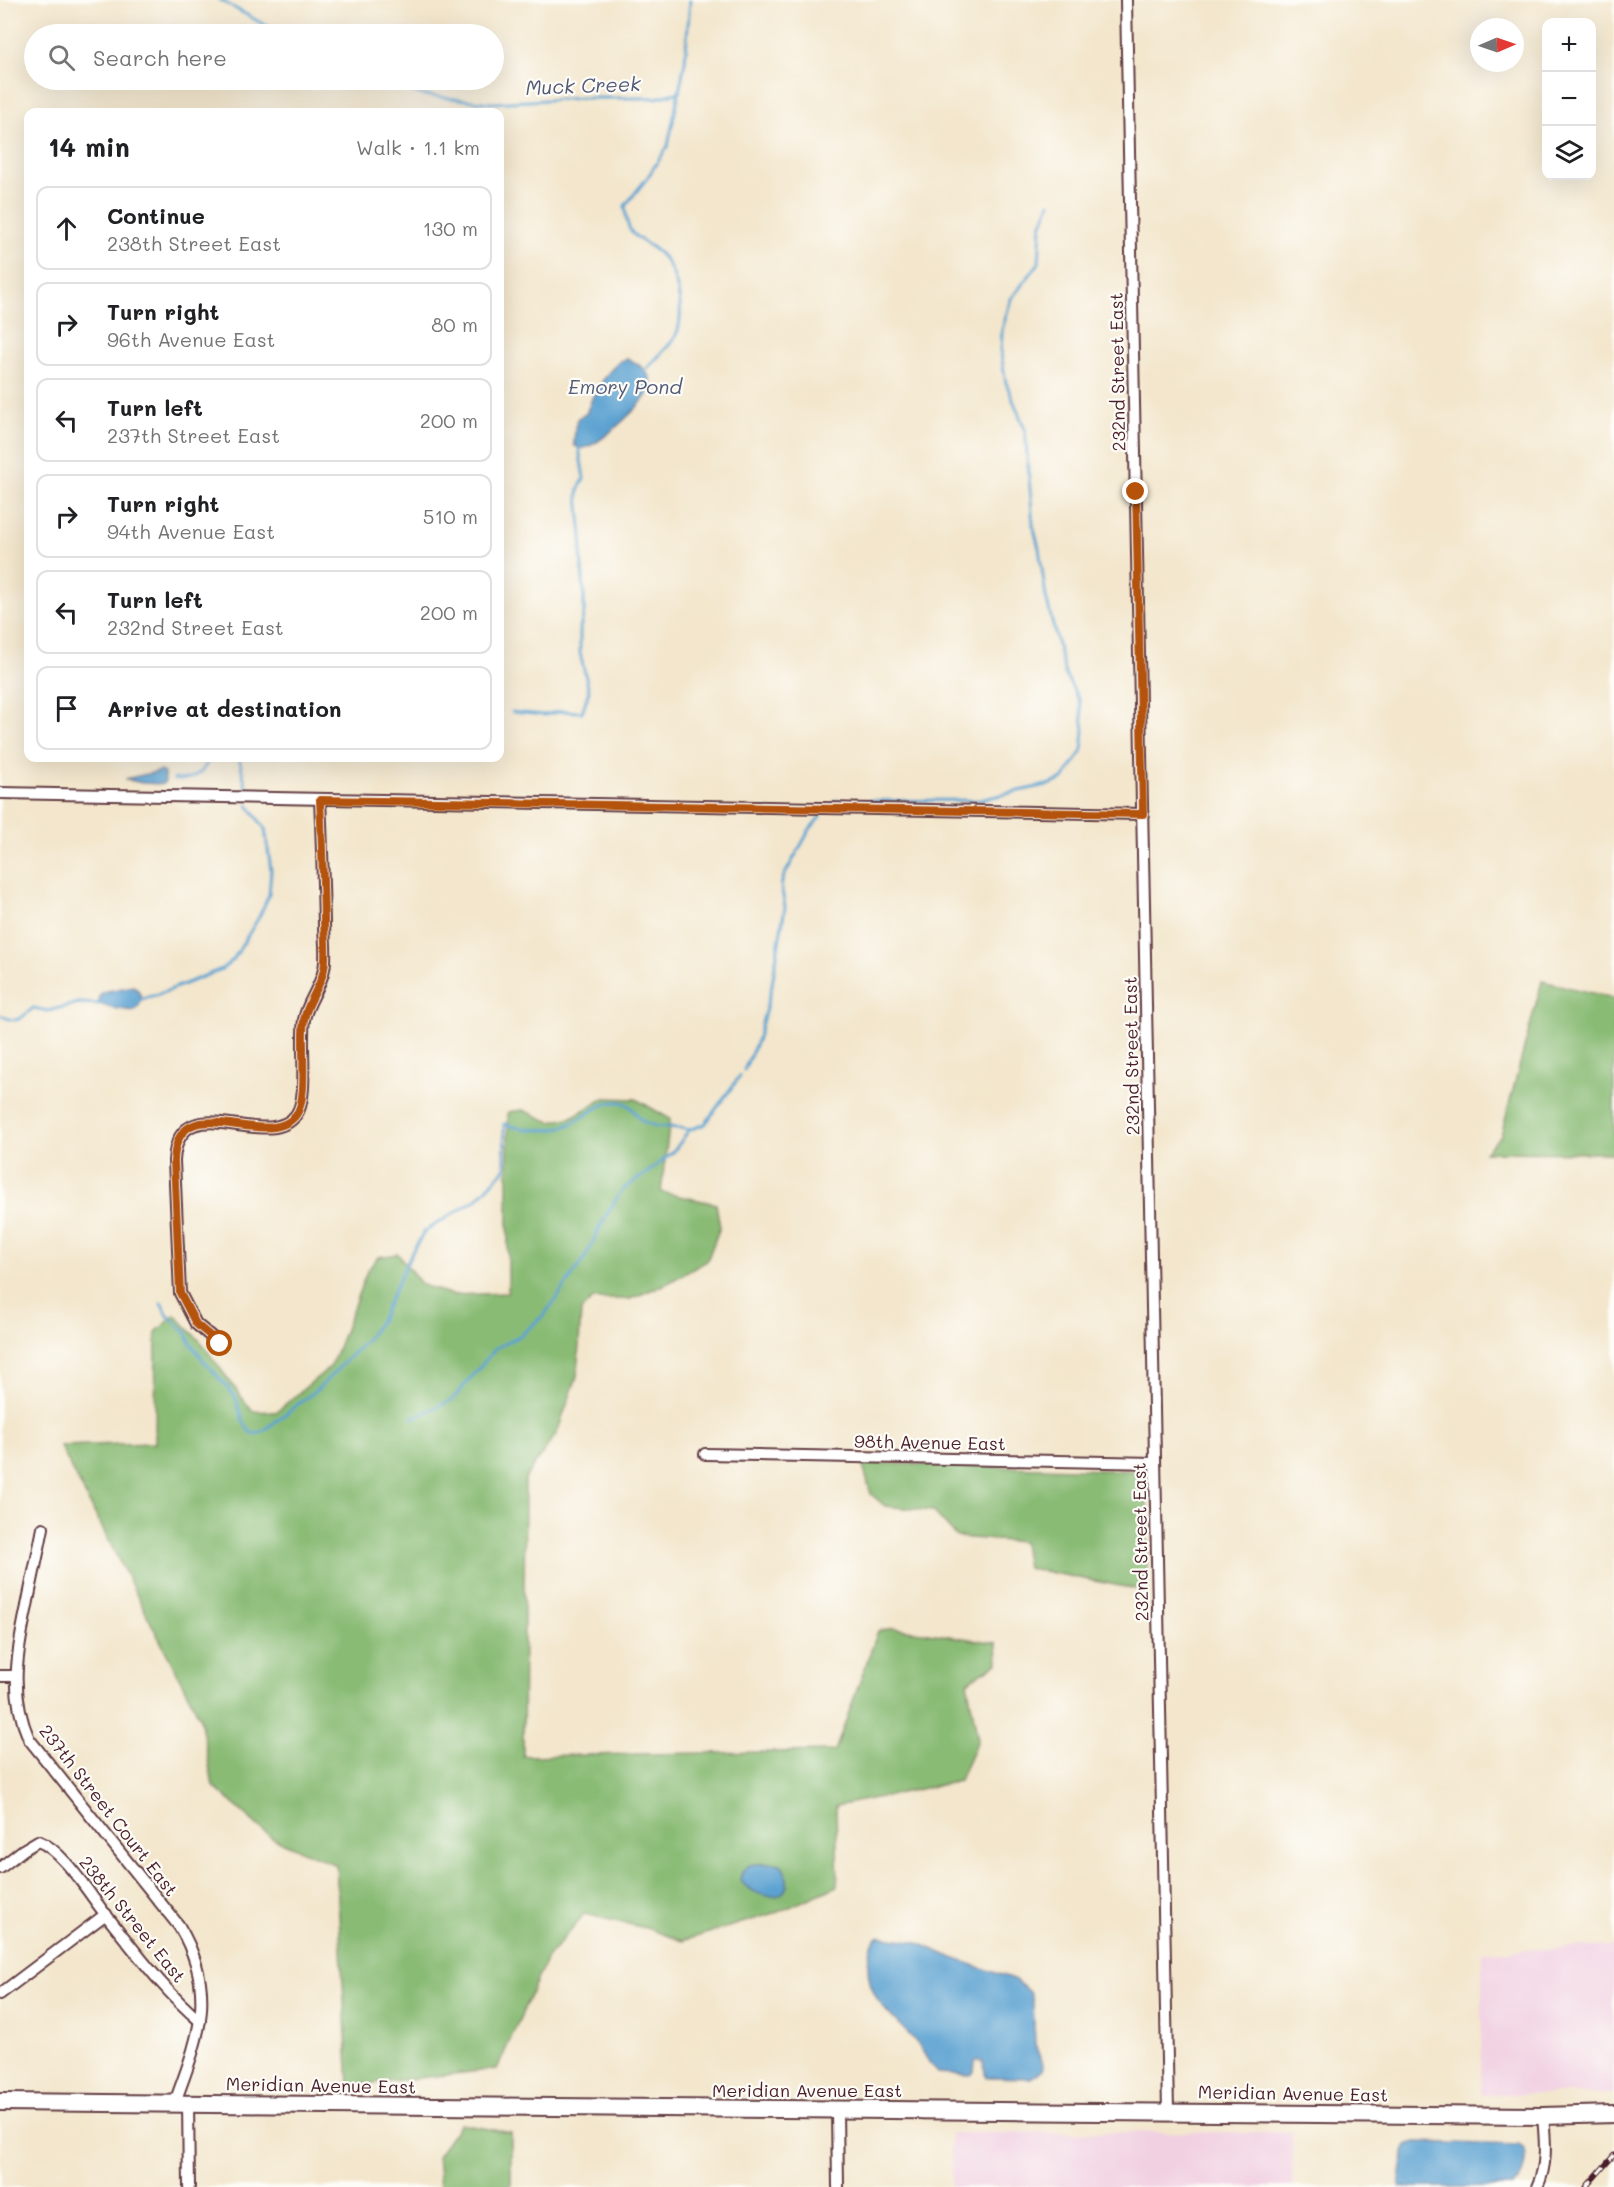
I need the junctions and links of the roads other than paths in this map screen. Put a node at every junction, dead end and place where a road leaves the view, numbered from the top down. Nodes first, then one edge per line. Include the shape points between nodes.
1 (1126, 0) edge
2 (0, 793) edge
3 (320, 800) junction
4 (1143, 814) junction
5 (220, 1344) dead end
6 (705, 1454) dead end
7 (1155, 1463) junction
8 (43, 1528) dead end
9 (0, 1676) edge
10 (15, 1676) junction
11 (0, 1868) edge
12 (106, 1914) junction
13 (0, 1994) edge
14 (200, 2021) junction
15 (0, 2102) edge
16 (181, 2102) junction
17 (837, 2109) junction
18 (1168, 2111) junction
19 (1614, 2114) edge
20 (1543, 2116) junction
21 (189, 2187) edge
22 (838, 2187) edge
23 (1537, 2187) edge

1 - 4 street, 232nd Street East
2 - 3 street
3 - 4 street
3 - 5 street via 324,969 304,1020 302,1092 296,1116 278,1126 203,1123 185,1129 176,1142 180,1293 196,1324
4 - 7 street, 232nd Street East
6 - 7 street, 98th Avenue East
7 - 18 street, 232nd Street East
8 - 10 street, 237th Street Court East
9 - 10 street
10 - 14 street, 237th Street Court East via 20,1714 29,1739 189,1943 202,1989
11 - 12 street, 238th Street East via 38,1841 45,1843
12 - 13 street
12 - 14 street, 238th Street East
14 - 16 street, 237th Street Court East
15 - 16 main road, Meridian Avenue East
16 - 17 main road, Meridian Avenue East
16 - 21 street
17 - 18 main road, Meridian Avenue East
17 - 22 street
18 - 20 main road, Meridian Avenue East
19 - 20 main road, Meridian Avenue East
20 - 23 street via 1545,2156

